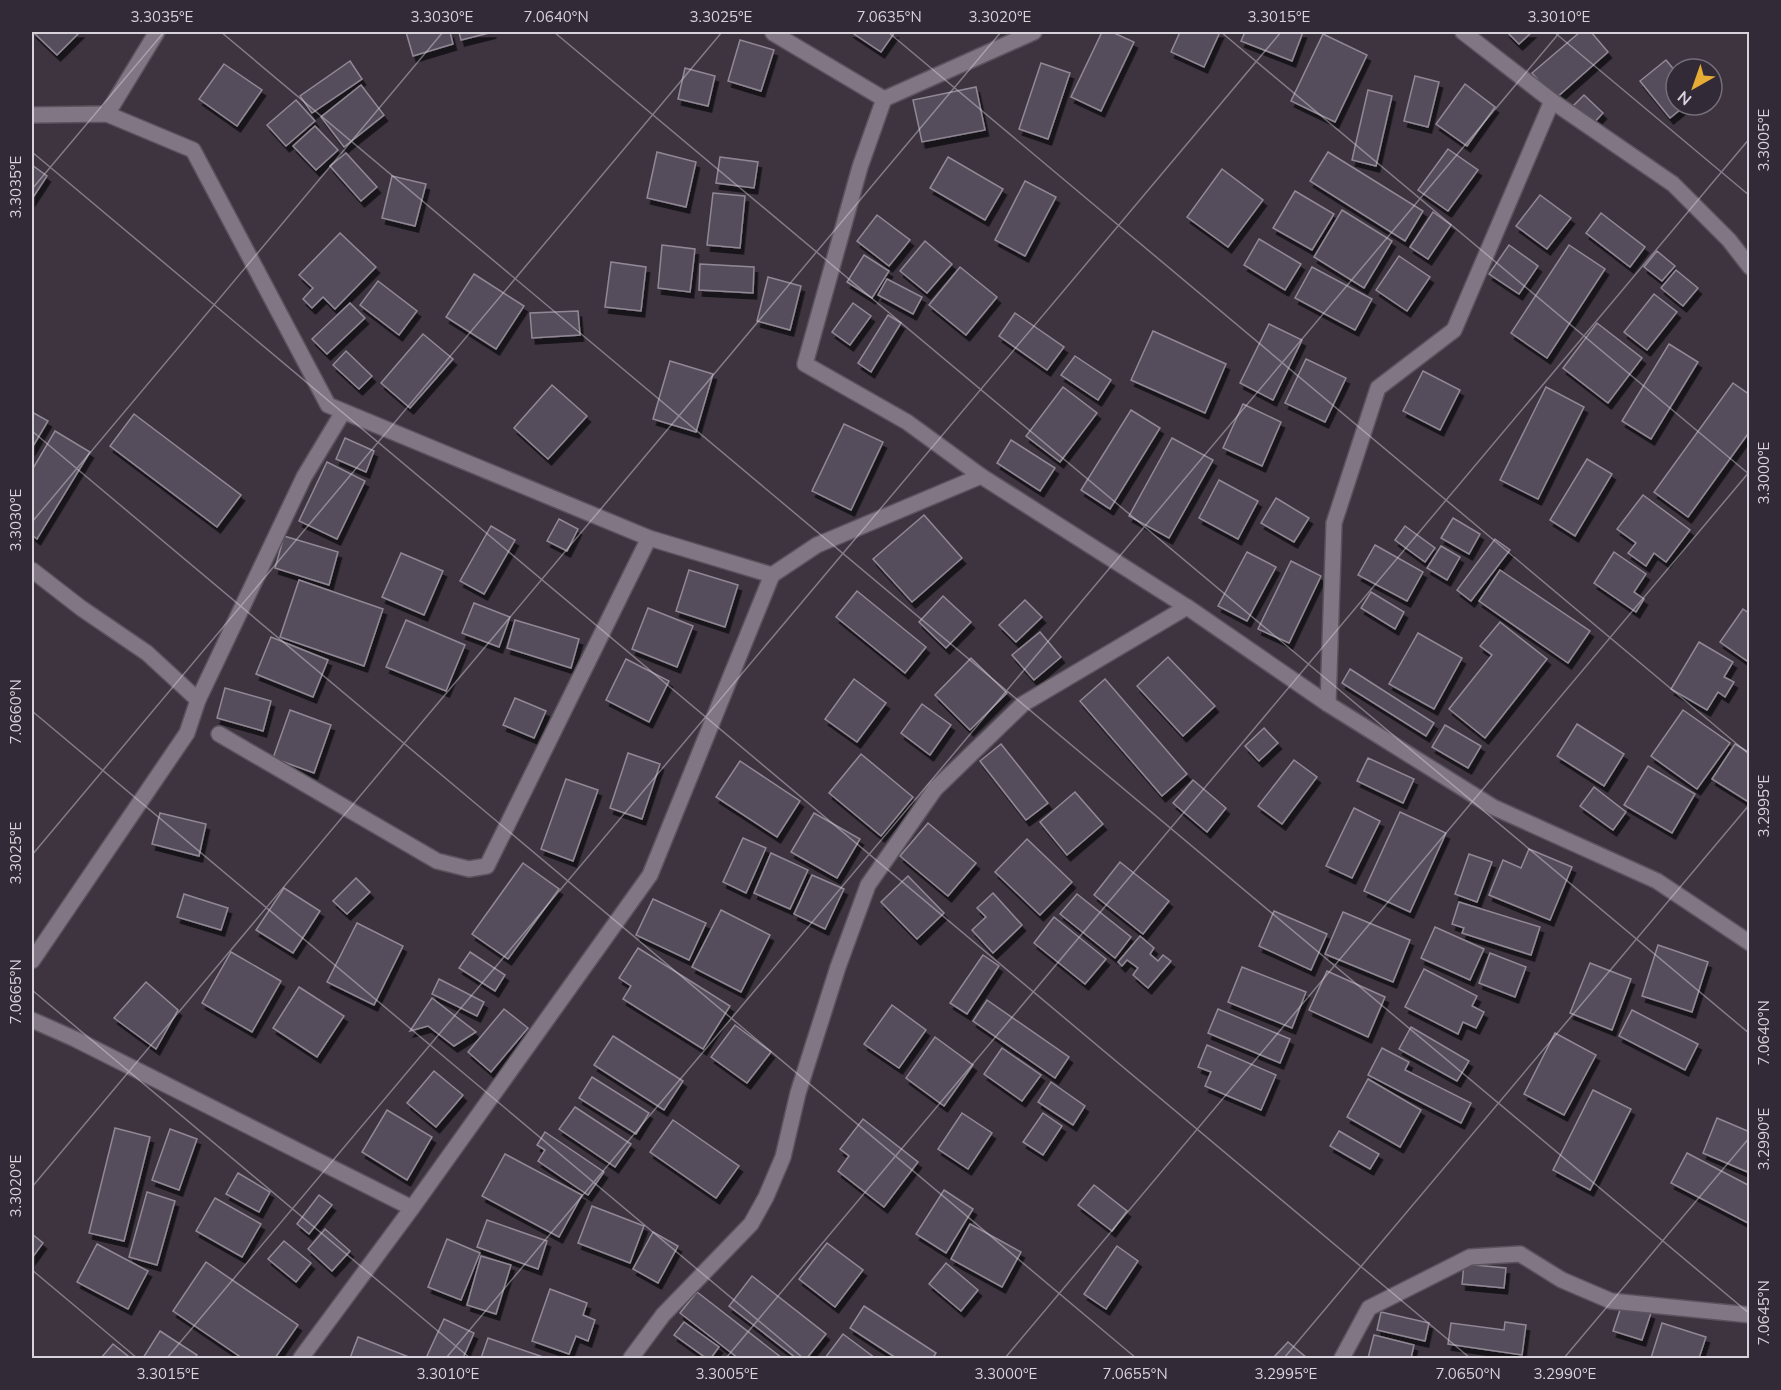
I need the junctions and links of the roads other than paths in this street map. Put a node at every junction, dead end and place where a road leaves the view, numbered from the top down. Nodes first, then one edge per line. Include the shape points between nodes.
1 (157, 32) edge
2 (1034, 32) edge
3 (1463, 32) edge
4 (773, 33) edge
5 (884, 99) junction
6 (1552, 101) junction
7 (107, 114) junction
8 (32, 115) edge
9 (1749, 267) edge
10 (343, 412) junction
11 (981, 476) junction
12 (649, 538) junction
13 (32, 570) edge
14 (772, 575) junction
15 (1187, 607) junction
16 (198, 700) junction
17 (1328, 704) junction
18 (219, 734) dead end
19 (1749, 943) edge
20 (32, 961) edge
21 (32, 1020) edge
22 (412, 1208) junction
23 (1749, 1315) edge
24 (301, 1359) edge
25 (631, 1359) edge
26 (1342, 1359) edge

1 - 7 street
2 - 5 street
3 - 6 street
4 - 5 street
5 - 11 street via 860,167 805,364 907,422
6 - 9 street via 1672,184 1729,240
6 - 17 street via 1454,330 1378,388 1334,523
7 - 8 street
7 - 10 street via 194,150 328,405
10 - 12 street
10 - 16 street via 304,477
11 - 14 street via 817,544
11 - 15 street
12 - 14 street
12 - 18 street via 487,866 469,869 437,861
13 - 16 street via 147,653
14 - 22 street via 650,875
15 - 17 street
15 - 25 street via 1023,704 935,789 868,885 798,1094 783,1157 766,1197 751,1224 663,1315
16 - 20 street via 188,733
17 - 19 street via 1493,807 1658,881
21 - 22 street
22 - 24 street
23 - 26 street via 1611,1301 1562,1280 1520,1254 1470,1257 1370,1308

